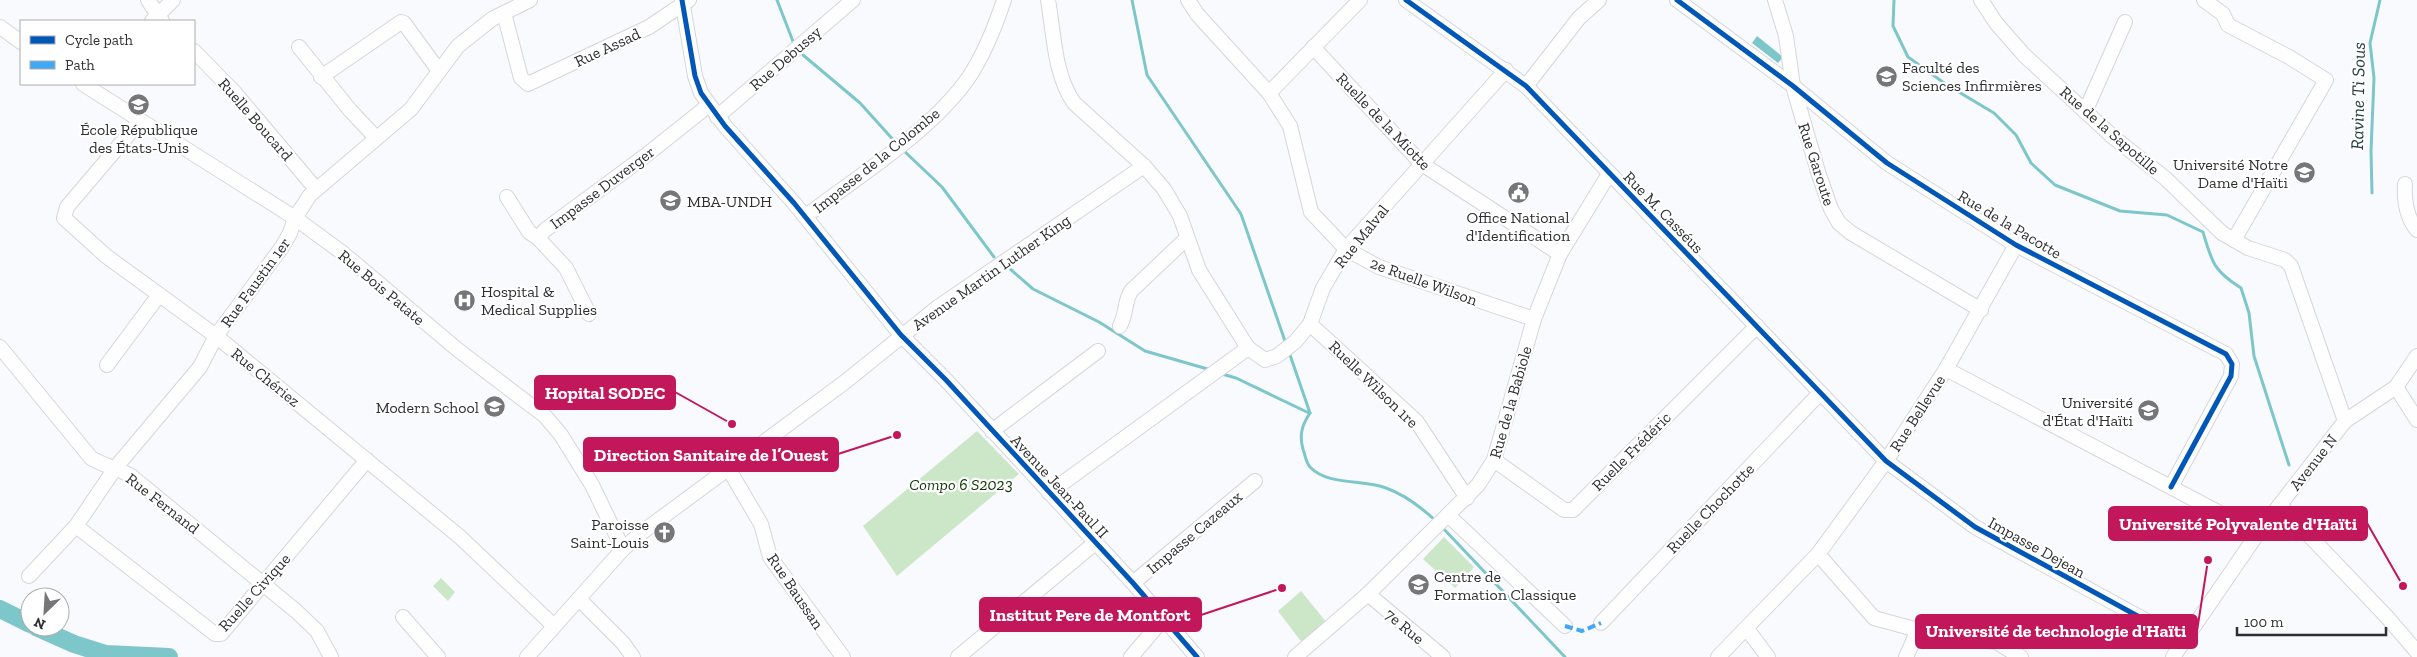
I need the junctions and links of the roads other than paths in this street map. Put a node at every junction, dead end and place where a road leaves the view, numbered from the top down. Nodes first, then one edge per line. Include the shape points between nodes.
1 (148, 0) edge
2 (173, 0) edge
3 (530, 0) edge
4 (853, 0) edge
5 (1004, 0) edge
6 (1048, 0) edge
7 (1188, 0) edge
8 (1360, 0) edge
9 (1406, 0) edge
10 (1599, 0) edge
11 (1677, 0) edge
12 (1775, 0) edge
13 (1981, 0) edge
14 (2204, 0) edge
15 (685, 2) edge
16 (504, 13) junction
17 (157, 19) edge
18 (2125, 22) dead end
19 (0, 27) edge
20 (20, 41) edge
21 (299, 47) dead end
22 (1313, 47) junction
23 (195, 51) edge
24 (1506, 70) junction
25 (440, 71) junction
26 (321, 77) junction
27 (90, 86) edge
28 (1526, 86) junction
29 (1793, 86) junction
30 (1269, 93) junction
31 (709, 105) junction
32 (2085, 112) junction
33 (717, 117) junction
34 (140, 121) junction
35 (376, 138) junction
36 (1422, 164) junction
37 (1144, 166) junction
38 (1609, 174) junction
39 (2405, 184) dead end
40 (316, 189) junction
41 (507, 197) dead end
42 (806, 216) junction
43 (296, 218) junction
44 (2417, 230) edge
45 (538, 238) junction
46 (1186, 239) junction
47 (2234, 240) junction
48 (2016, 245) junction
49 (1346, 249) junction
50 (1560, 254) junction
51 (159, 295) junction
52 (1981, 310) junction
53 (589, 314) dead end
54 (1534, 319) junction
55 (1310, 324) junction
56 (1120, 326) dead end
57 (1757, 326) junction
58 (902, 335) junction
59 (216, 336) junction
60 (0, 347) edge
61 (1248, 348) junction
62 (1098, 351) dead end
63 (2417, 356) edge
64 (106, 366) dead end
65 (1946, 369) junction
66 (2396, 387) junction
67 (1820, 393) junction
68 (2417, 420) edge
69 (2345, 421) junction
70 (992, 432) junction
71 (367, 460) junction
72 (1494, 460) junction
73 (1886, 461) junction
74 (116, 467) junction
75 (728, 468) junction
76 (1255, 481) dead end
77 (2171, 487) junction
78 (1049, 493) junction
79 (1467, 498) junction
80 (2280, 505) junction
81 (1442, 521) junction
82 (76, 526) junction
83 (2258, 533) junction
84 (1095, 543) junction
85 (623, 549) junction
86 (1818, 554) junction
87 (29, 576) dead end
88 (1133, 583) junction
89 (264, 584) junction
90 (1368, 594) junction
91 (579, 599) junction
92 (403, 617) dead end
93 (1164, 618) junction
94 (1601, 622) dead end
95 (554, 626) junction
96 (1565, 626) dead end
97 (1747, 629) junction
98 (1918, 630) junction
99 (2185, 642) junction
100 (2417, 652) edge
101 (331, 657) edge
102 (438, 657) edge
103 (527, 657) edge
104 (633, 657) edge
105 (842, 657) edge
106 (958, 657) edge
107 (1130, 657) edge
108 (1197, 657) edge
109 (1295, 657) edge
110 (1443, 657) edge
111 (1718, 657) edge
112 (1768, 657) edge
113 (1906, 657) edge
114 (2021, 657) edge
115 (2173, 657) edge

1 - 17 street
2 - 17 street
3 - 16 street, Rue Faustin 1er
4 - 33 street, Rue Debussy
5 - 42 street, Impasse de la Colombe via 991,38 969,76 936,114
6 - 37 street via 1061,80 1068,95
7 - 30 street, 2e Ruelle Wilson
8 - 22 street
9 - 24 street, Rue M. Casséus
10 - 28 street via 1579,18
11 - 29 street, Rue de la Pacotte
12 - 29 street, Rue Garoute via 1786,36
13 - 32 street, Rue de la Sapotille via 2024,55
14 - 47 street via 2223,14 2228,25 2326,80
15 - 16 street, Rue Assad via 649,27 528,84 521,78
15 - 31 street, Avenue Jean-Paul II via 695,76
16 - 25 street, Rue Faustin 1er via 475,30 458,46
18 - 32 street
19 - 20 street
21 - 26 street
22 - 30 street
22 - 36 street, Ruelle de la Miotte
23 - 40 street, Ruelle Boucard
24 - 28 street, Rue M. Casséus
24 - 36 street, Rue Malval
25 - 26 street via 401,22
25 - 35 street, Rue Faustin 1er via 420,100
26 - 35 street
27 - 34 street, Rue Bois Patate
28 - 38 street, Rue M. Casséus
29 - 48 street, Rue de la Pacotte via 1887,163
29 - 52 street, Rue Garoute via 1819,175 1839,223 1850,233
30 - 49 street, 2e Ruelle Wilson via 1290,126 1311,212
31 - 33 street, Avenue Jean-Paul II
31 - 45 street, Impasse Duverger
32 - 47 street, Rue de la Sapotille via 2165,178 2222,233
33 - 42 street, Avenue Jean-Paul II
34 - 43 street, Rue Bois Patate
34 - 51 street, Rue Chériez via 67,207 64,218 106,256
35 - 40 street, Rue Faustin 1er
36 - 49 street, Rue Malval
36 - 50 street, Ruelle de la Miotte
37 - 46 street via 1164,189 1180,216
37 - 58 street, Avenue Martin Luther King
38 - 50 street, Rue de la Babiole
38 - 57 street, Rue M. Casséus
39 - 44 street via 2404,200
40 - 43 street, Rue Faustin 1er
41 - 45 street, Impasse Duverger via 529,232
42 - 58 street, Avenue Jean-Paul II
43 - 59 street, Rue Faustin 1er via 282,247
43 - 85 street, Rue Bois Patate via 545,416 592,485
45 - 53 street via 566,268
46 - 56 street via 1131,291 1126,300 1127,313
46 - 61 street via 1199,270
47 - 69 street, Rue de la Sapotille via 2285,260 2291,266
48 - 52 street, Rue Bellevue
48 - 77 street, Rue de la Pacotte via 2226,354 2230,359 2231,376
49 - 54 street, 2e Ruelle Wilson via 1379,267
49 - 55 street, Rue Malval via 1323,288
50 - 54 street, Rue de la Babiole
51 - 59 street, Rue Chériez
51 - 64 street
52 - 65 street, Rue Bellevue
54 - 72 street, Rue de la Babiole
55 - 61 street, Rue Malval via 1278,356 1265,360
55 - 79 street, Ruelle Wilson 1re via 1417,422
57 - 67 street, Rue M. Casséus
57 - 72 street, Ruelle Frédéric via 1573,510 1564,510
58 - 70 street, Avenue Jean-Paul II
58 - 75 street, Avenue Martin Luther King via 845,382
59 - 71 street, Rue Chériez
59 - 74 street, Rue Faustin 1er via 200,367
60 - 74 street, Rue Fernand via 91,458 103,465
61 - 78 street
62 - 70 street
63 - 66 street, Avenue N
65 - 73 street, Rue Bellevue
65 - 77 street
66 - 68 street
66 - 69 street, Avenue N
67 - 73 street, Rue M. Casséus
67 - 94 street, Ruelle Chochotte
69 - 80 street, Avenue N
70 - 78 street, Avenue Jean-Paul II
71 - 89 street, Ruelle Civique
71 - 95 street, Rue Chériez via 460,537
72 - 79 street, Rue de la Babiole
73 - 86 street, Rue Bellevue
73 - 99 street, Impasse Dejean via 1975,527
74 - 82 street, Rue Faustin 1er
74 - 89 street, Rue Fernand via 160,498
75 - 85 street, Avenue Martin Luther King
75 - 105 street, Rue Baussan via 761,524 770,557
76 - 88 street, Impasse Cazeaux
77 - 83 street
78 - 84 street, Avenue Jean-Paul II
79 - 81 street, Rue de la Babiole
80 - 83 street, Avenue N
80 - 100 street
81 - 90 street, Rue de la Babiole
81 - 96 street
82 - 87 street, Rue Faustin 1er
82 - 89 street, Ruelle Civique via 215,634 221,634
83 - 99 street, Avenue N
84 - 88 street, Avenue Jean-Paul II
84 - 106 street
85 - 91 street, Avenue Martin Luther King
86 - 97 street, Rue Bellevue
86 - 98 street via 1874,618
88 - 93 street, Avenue Jean-Paul II
89 - 101 street, Rue Fernand via 317,631
90 - 109 street, Rue de la Babiole
90 - 110 street, 7e Rue
91 - 95 street, Avenue Martin Luther King
91 - 104 street
92 - 102 street
93 - 107 street
93 - 108 street, Avenue Jean-Paul II
95 - 103 street, Avenue Martin Luther King
97 - 111 street, Rue Bellevue
97 - 112 street
98 - 113 street
98 - 114 street via 1996,642
99 - 115 street, Avenue N

